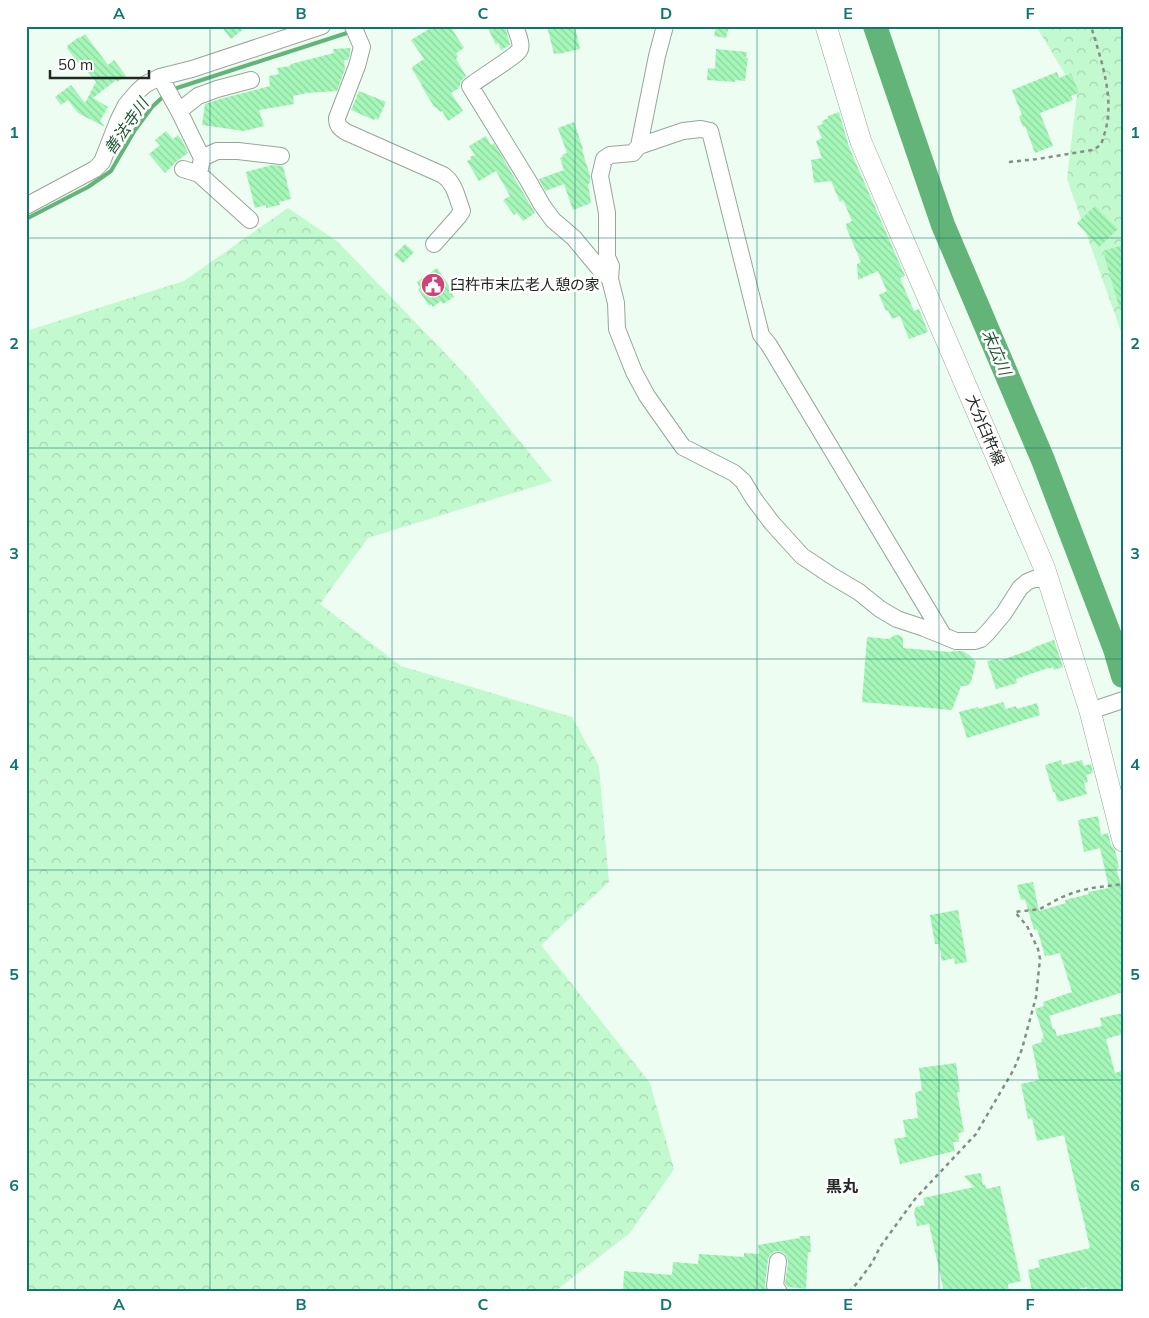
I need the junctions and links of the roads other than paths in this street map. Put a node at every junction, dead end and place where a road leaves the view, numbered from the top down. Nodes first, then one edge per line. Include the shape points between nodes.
1 (322, 26) edge
2 (353, 26) edge
3 (515, 26) edge
4 (665, 26) edge
5 (826, 26) edge
6 (162, 80) junction
7 (251, 80) dead end
8 (177, 108) junction
9 (639, 146) junction
10 (281, 156) dead end
11 (200, 166) junction
12 (182, 169) dead end
13 (26, 206) edge
14 (250, 220) dead end
15 (434, 244) dead end
16 (610, 278) junction
17 (1047, 579) junction
18 (942, 635) junction
19 (1123, 700) edge
20 (1097, 709) junction
21 (1123, 841) edge
22 (778, 1261) dead end
23 (779, 1292) edge

1 - 6 street
2 - 15 street via 362,47 337,124 346,132 448,178 462,211
3 - 16 street via 521,48 518,54 470,86 553,220
4 - 9 street
5 - 17 main road, 大分臼杵線 via 861,142
6 - 8 street
6 - 13 street via 146,84 126,105 102,162 95,169
7 - 8 street via 198,96
8 - 11 street
9 - 16 street via 633,153 610,155 604,159 601,169
9 - 18 street via 683,131 710,131 761,335
10 - 11 street via 238,150 217,151
11 - 12 street
11 - 14 street
16 - 18 street via 616,303 617,329 634,372 683,447 734,473 743,481 772,523 802,556 897,619
17 - 18 street via 1034,579 1020,588 981,639 956,641
17 - 20 main road, 大分臼杵線
19 - 20 street
20 - 21 main road, 大分臼杵線
22 - 23 street via 775,1286

